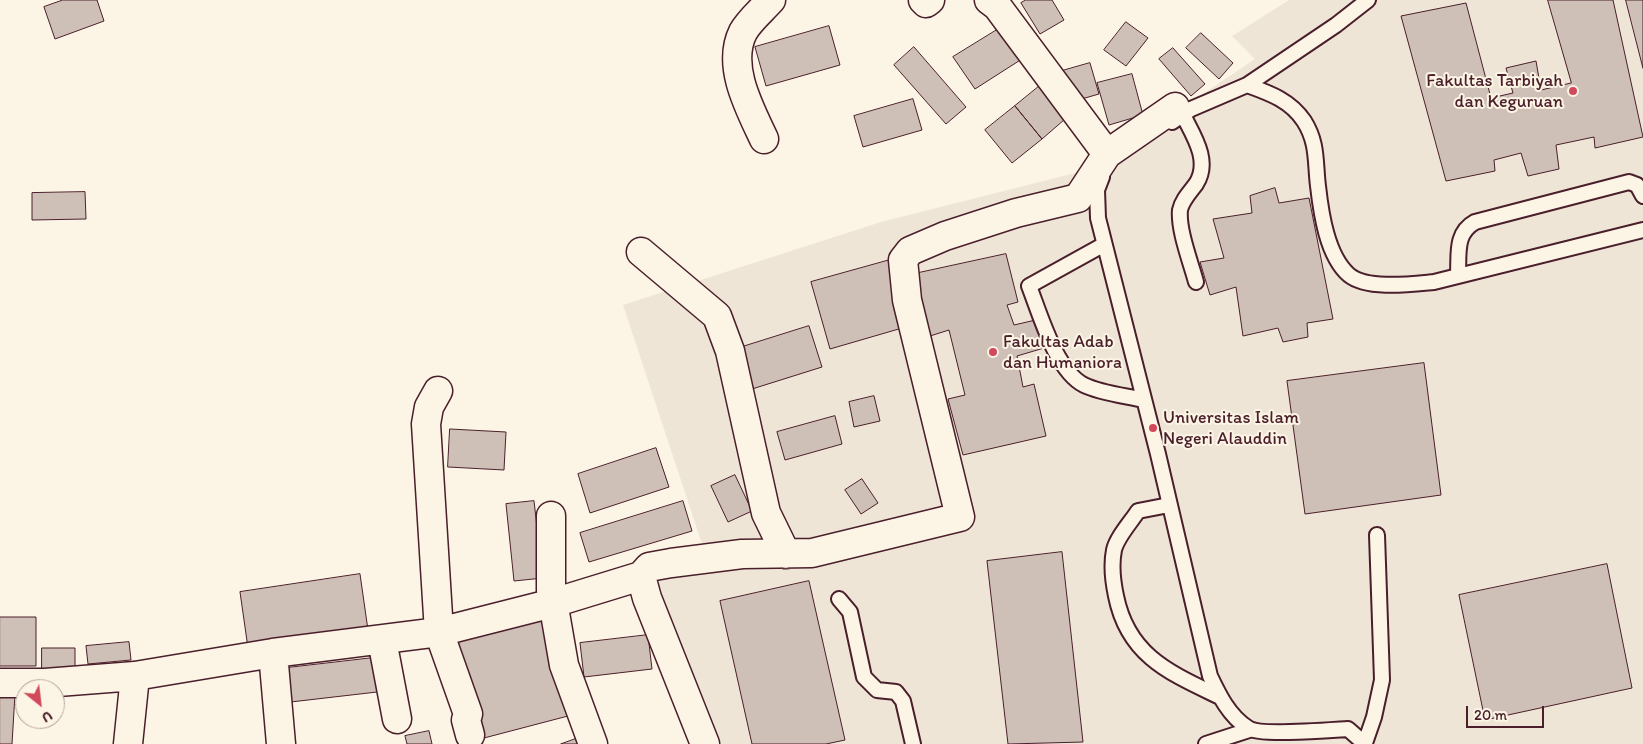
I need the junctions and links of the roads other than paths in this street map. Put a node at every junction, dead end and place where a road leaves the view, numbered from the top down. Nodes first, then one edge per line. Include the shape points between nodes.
1 (771, 0) edge
2 (923, 0) edge
3 (930, 0) edge
4 (989, 0) edge
5 (1368, 0) edge
6 (1247, 85) junction
7 (1179, 111) junction
8 (764, 139) dead end
9 (1107, 154) junction
10 (1643, 196) edge
11 (1643, 230) edge
12 (1103, 245) junction
13 (641, 252) dead end
14 (1458, 274) junction
15 (1196, 282) dead end
16 (438, 391) dead end
17 (1144, 400) junction
18 (1169, 505) junction
19 (551, 516) dead end
20 (1377, 536) dead end
21 (786, 554) junction
22 (641, 576) junction
23 (839, 599) dead end
24 (553, 603) junction
25 (439, 632) junction
26 (382, 640) junction
27 (273, 653) junction
28 (135, 676) junction
29 (0, 683) edge
30 (1220, 697) junction
31 (397, 719) dead end
32 (1249, 730) junction
33 (470, 735) dead end
34 (128, 744) edge
35 (281, 744) edge
36 (593, 744) edge
37 (706, 744) edge
38 (913, 744) edge
39 (1206, 744) edge
40 (1365, 744) edge

1 - 8 street via 743,31 737,51 738,70 749,108
2 - 3 street via 926,3
4 - 9 street via 1044,66
5 - 6 lane
6 - 7 lane
6 - 14 lane via 1275,95 1290,105 1304,121 1317,152 1318,186 1328,242 1349,275 1379,284 1406,285 1434,282
7 - 9 street
7 - 12 lane via 1101,178 1097,209
7 - 15 lane via 1201,152 1197,182 1180,210
9 - 21 street via 1078,198 1016,213 945,236 910,250 903,260 907,300 960,517 836,548
10 - 14 lane via 1637,185 1629,182 1475,222 1467,227 1459,241
11 - 14 lane
12 - 17 lane
12 - 17 lane via 1029,286 1057,355 1075,379 1085,386
13 - 21 street via 717,316 730,351 766,514
16 - 25 street via 429,406 426,424
17 - 18 lane
18 - 30 lane via 1210,676
18 - 30 lane via 1138,511 1114,549 1112,580 1118,604 1127,629 1144,653 1170,673
19 - 24 street
20 - 40 lane via 1382,680
21 - 22 street via 742,554 671,562 650,567
22 - 24 street
22 - 37 street
23 - 38 lane via 850,612 864,677 877,690 896,692 903,701
24 - 25 street
24 - 36 street via 564,665
25 - 26 street
25 - 33 street via 468,714 466,720
26 - 27 street
26 - 31 street
27 - 28 street
27 - 35 street
28 - 29 street
28 - 34 street
30 - 32 lane
32 - 39 lane
32 - 40 lane via 1348,730

